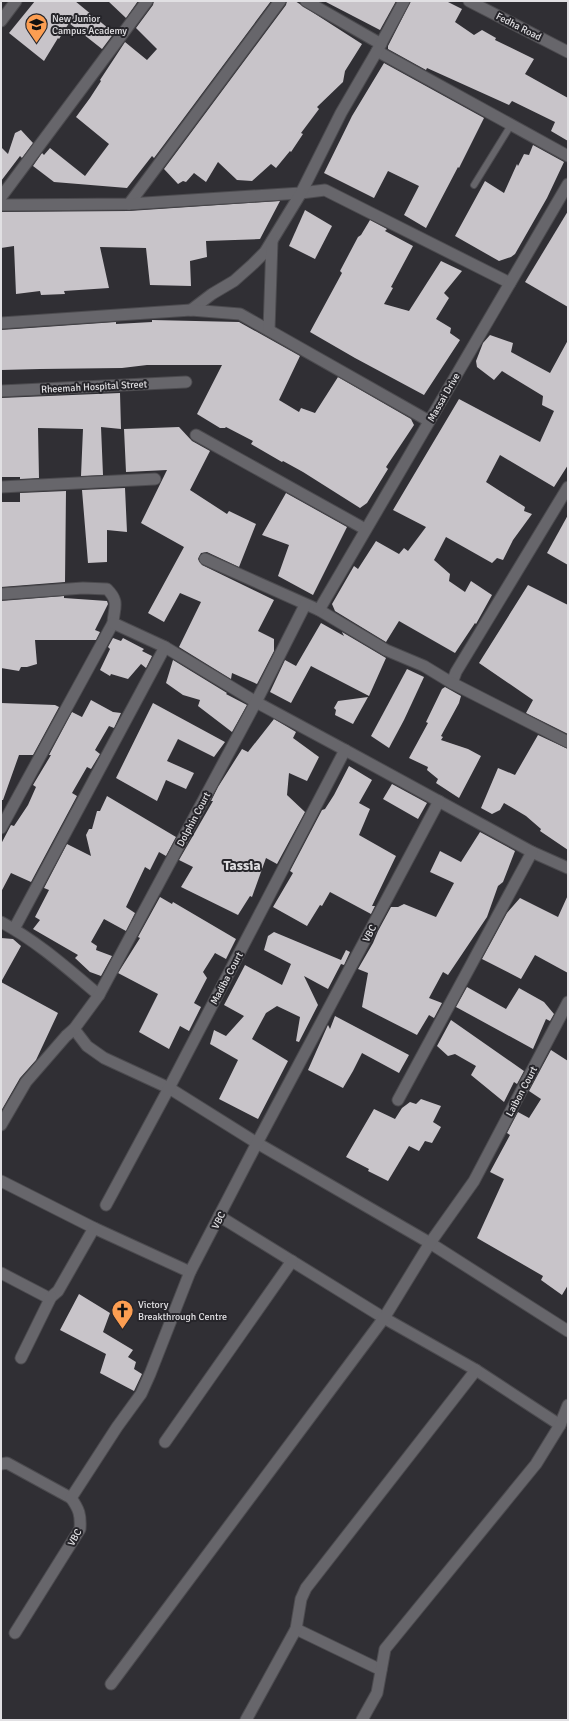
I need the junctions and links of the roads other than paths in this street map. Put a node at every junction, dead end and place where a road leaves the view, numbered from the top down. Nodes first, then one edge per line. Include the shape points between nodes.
1 (16, 1) edge
2 (147, 1) edge
3 (280, 1) edge
4 (306, 1) edge
5 (404, 1) edge
6 (469, 1) edge
7 (1, 21) edge
8 (379, 48) junction
9 (568, 52) edge
10 (511, 125) junction
11 (568, 156) edge
12 (568, 184) edge
13 (474, 186) dead end
14 (301, 193) junction
15 (1, 197) edge
16 (129, 204) junction
17 (1, 205) edge
18 (272, 240) junction
19 (510, 283) junction
20 (191, 310) junction
21 (1, 323) edge
22 (269, 330) junction
23 (186, 382) dead end
24 (1, 391) edge
25 (429, 421) junction
26 (196, 435) dead end
27 (155, 479) dead end
28 (1, 487) edge
29 (568, 487) edge
30 (366, 529) junction
31 (206, 559) dead end
32 (1, 594) edge
33 (305, 605) junction
34 (319, 610) junction
35 (113, 623) junction
36 (165, 647) junction
37 (452, 683) junction
38 (256, 702) junction
39 (568, 742) edge
40 (345, 750) junction
41 (439, 802) junction
42 (1, 828) edge
43 (532, 852) junction
44 (568, 868) edge
45 (1, 922) edge
46 (14, 929) junction
47 (99, 995) junction
48 (568, 1002) edge
49 (74, 1030) junction
50 (169, 1088) junction
51 (398, 1100) dead end
52 (1, 1125) edge
53 (257, 1143) junction
54 (1, 1181) edge
55 (106, 1205) dead end
56 (220, 1216) junction
57 (94, 1228) junction
58 (430, 1243) junction
59 (292, 1261) junction
60 (190, 1272) junction
61 (1, 1273) edge
62 (51, 1297) junction
63 (384, 1318) junction
64 (567, 1332) edge
65 (21, 1358) dead end
66 (476, 1370) junction
67 (568, 1405) edge
68 (560, 1425) junction
69 (166, 1442) dead end
70 (1, 1464) edge
71 (71, 1498) junction
72 (296, 1629) junction
73 (15, 1633) dead end
74 (381, 1670) junction
75 (111, 1684) dead end
76 (246, 1720) edge
77 (362, 1720) edge

1 - 7 street
2 - 15 street
3 - 16 street
4 - 8 street
5 - 8 street
6 - 9 street, Fedha Road
8 - 10 street
8 - 14 street via 341,113
10 - 11 street
10 - 13 lane
12 - 19 street, Massai Drive
14 - 16 street
14 - 18 street
14 - 19 street via 325,190
16 - 17 street
18 - 20 street via 265,252 234,281
18 - 22 street
19 - 25 street, Massai Drive
20 - 21 street
20 - 22 street via 240,314
22 - 25 street
23 - 24 street, Rheemah Hospital Street
25 - 30 street, Massai Drive
26 - 30 street
27 - 28 street
29 - 37 street via 456,672
30 - 34 street, Massai Drive
31 - 33 street
32 - 35 street via 83,588 107,590 114,596 116,603
33 - 34 street
33 - 38 street, Dolphin Court
34 - 37 street via 386,650 424,666
35 - 36 street
35 - 42 street
36 - 38 street
36 - 46 street
37 - 39 street
38 - 40 street
38 - 47 street, Dolphin Court
40 - 41 street
40 - 50 street, Madiba Court
41 - 43 street
41 - 53 street, VBC
43 - 44 street
43 - 51 street
45 - 46 street
46 - 47 street
47 - 49 street, Dolphin Court
48 - 58 street, Laibon Court via 474,1181
49 - 50 street via 87,1046 104,1058
49 - 52 street, Dolphin Court via 26,1082
50 - 53 street
50 - 55 street, Madiba Court
53 - 56 street, VBC
53 - 58 street
54 - 57 street
56 - 59 street
56 - 60 street, VBC
57 - 60 street
57 - 62 street via 58,1292
58 - 63 street, Laibon Court
58 - 64 street
59 - 63 street
59 - 69 street
60 - 71 street, VBC via 141,1394
61 - 62 street
62 - 65 street
63 - 66 street
63 - 75 street, Laibon Court
66 - 68 street
66 - 72 street via 306,1588 301,1599
67 - 68 street
68 - 74 street via 536,1464 385,1648
70 - 71 street via 6,1463
71 - 73 street, VBC via 79,1508 80,1528
72 - 74 street
72 - 76 street
74 - 77 street via 376,1692

